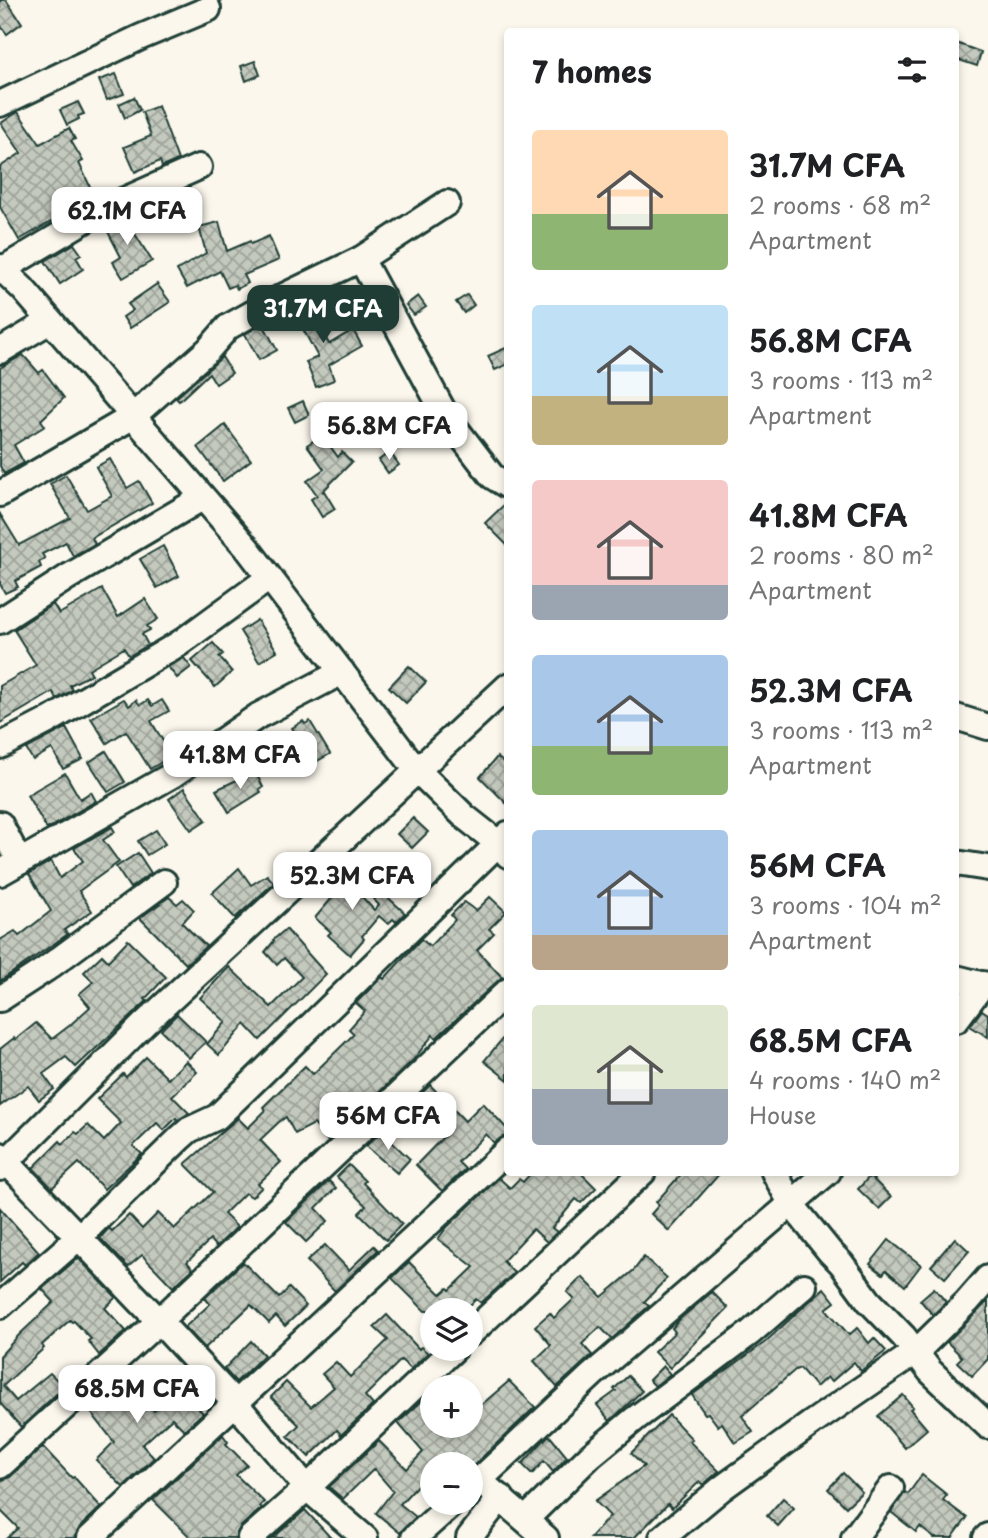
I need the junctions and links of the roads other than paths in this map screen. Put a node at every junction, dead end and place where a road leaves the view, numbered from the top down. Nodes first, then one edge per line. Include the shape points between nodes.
1 (208, 9) dead end
2 (0, 104) edge
3 (199, 167) dead end
4 (447, 203) dead end
5 (361, 259) junction
6 (2, 268) edge
7 (50, 321) junction
8 (0, 351) edge
9 (132, 417) junction
10 (504, 484) edge
11 (0, 494) edge
12 (202, 498) junction
13 (269, 578) junction
14 (0, 621) edge
15 (342, 672) junction
16 (504, 690) edge
17 (959, 719) edge
18 (988, 727) edge
19 (0, 746) edge
20 (416, 769) junction
21 (0, 824) edge
22 (504, 844) edge
23 (959, 863) edge
24 (10, 867) edge
25 (988, 868) edge
26 (164, 882) dead end
27 (959, 979) edge
28 (985, 985) edge
29 (504, 995) edge
30 (0, 999) edge
31 (959, 1016) edge
32 (504, 1154) edge
33 (2, 1162) edge
34 (639, 1176) edge
35 (776, 1176) edge
36 (824, 1176) edge
37 (793, 1205) junction
38 (79, 1237) junction
39 (988, 1278) edge
40 (804, 1286) dead end
41 (0, 1306) edge
42 (159, 1321) junction
43 (483, 1322) edge
44 (917, 1351) junction
45 (441, 1361) edge
46 (236, 1404) junction
47 (988, 1426) edge
48 (0, 1466) edge
49 (483, 1477) edge
50 (307, 1488) junction
51 (483, 1488) edge
52 (891, 1488) dead end
53 (501, 1497) junction
54 (440, 1515) edge
55 (526, 1519) junction
56 (90, 1538) edge
57 (250, 1538) edge
58 (365, 1538) edge
59 (414, 1538) edge
60 (469, 1538) edge
61 (546, 1538) edge
62 (662, 1538) edge
63 (854, 1538) edge

1 - 2 street
3 - 6 street via 100,211
4 - 5 street
5 - 9 street via 228,327
5 - 10 street via 446,416 492,476
6 - 7 street
7 - 8 street
7 - 9 street
9 - 11 street
9 - 12 street
12 - 13 street
12 - 14 street
13 - 15 street
13 - 19 street via 180,642
15 - 20 street
15 - 24 street via 258,716 174,774
16 - 20 street
17 - 18 street
20 - 22 street via 465,817
20 - 33 street
21 - 24 street
22 - 38 street via 217,1117 188,1130
23 - 25 street
26 - 30 street
27 - 28 street
28 - 31 street
29 - 42 street
32 - 46 street
33 - 38 street
34 - 43 street
35 - 37 street
36 - 37 street
37 - 44 street via 869,1301
37 - 49 street via 592,1375
38 - 41 street
38 - 42 street
39 - 44 street
40 - 55 street via 590,1456
42 - 46 street
42 - 48 street
44 - 47 street via 930,1371
44 - 62 street via 713,1494
45 - 50 street
46 - 50 street
46 - 56 street
50 - 57 street
50 - 58 street
51 - 53 street
52 - 63 street
53 - 55 street
53 - 60 street
54 - 59 street
55 - 61 street

